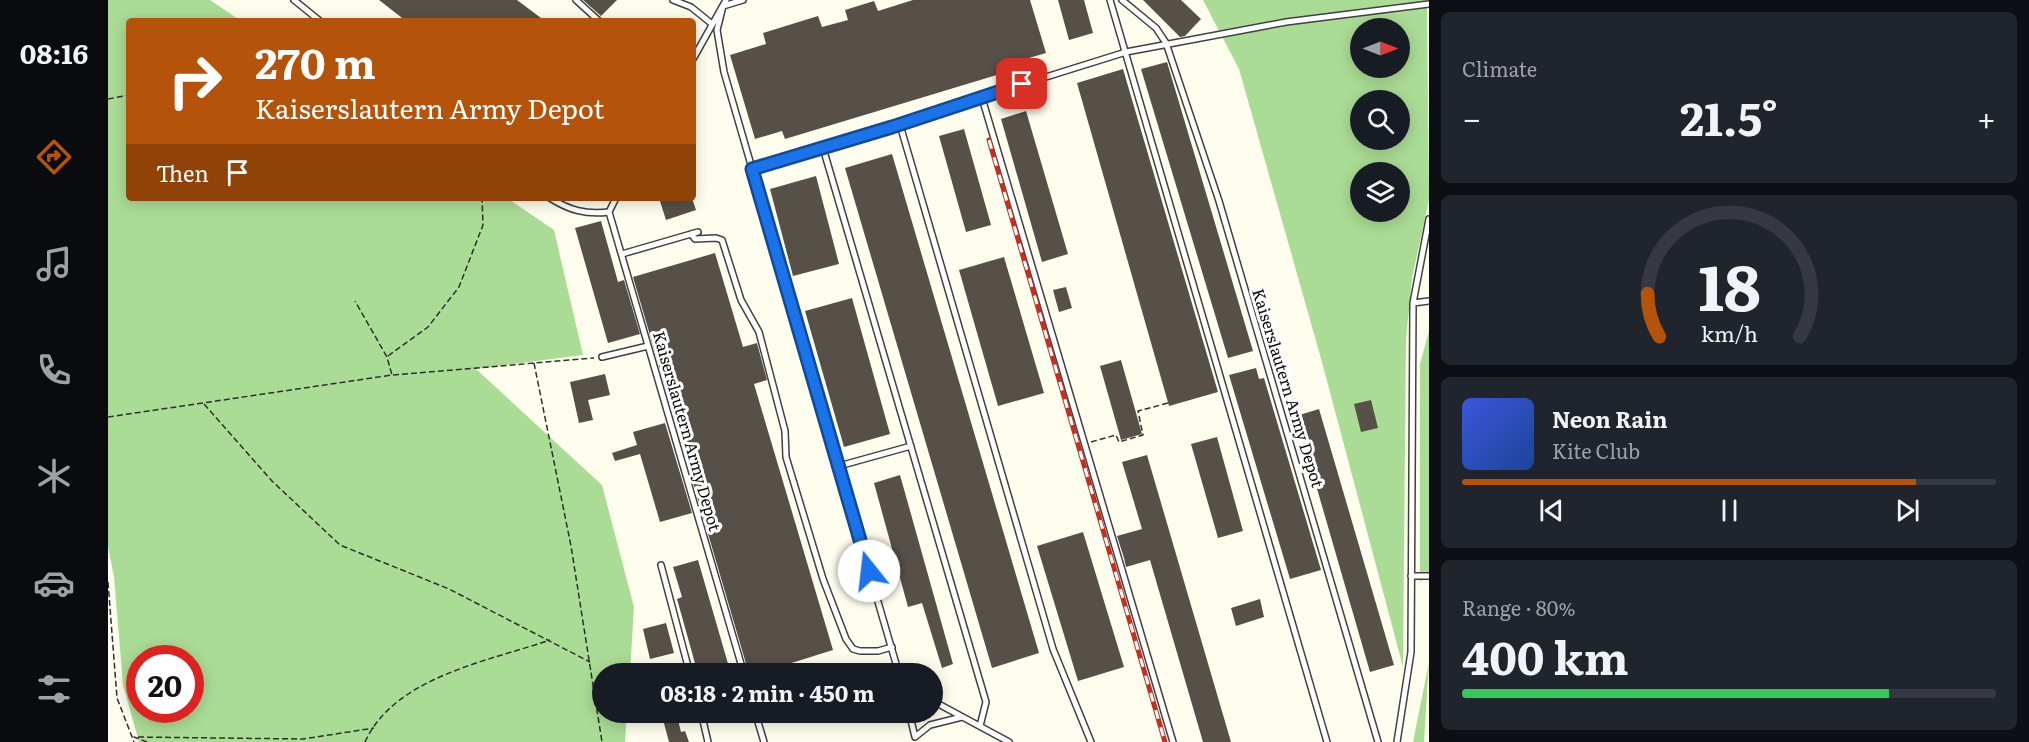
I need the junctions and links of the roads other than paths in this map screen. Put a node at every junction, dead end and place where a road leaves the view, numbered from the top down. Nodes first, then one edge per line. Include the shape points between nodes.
1 (294, 0) edge
2 (576, 0) edge
3 (673, 0) edge
4 (743, 0) edge
5 (1110, 0) edge
6 (1122, 0) edge
7 (724, 3) edge
8 (1429, 4) edge
9 (316, 18) edge
10 (596, 18) edge
11 (712, 24) junction
12 (1166, 43) junction
13 (1126, 52) junction
14 (696, 53) edge
15 (982, 98) junction
16 (900, 124) junction
17 (823, 148) junction
18 (752, 169) junction
19 (556, 201) edge
20 (614, 201) edge
21 (609, 212) junction
22 (1429, 219) edge
23 (622, 255) junction
24 (1429, 301) edge
25 (1413, 303) junction
26 (648, 346) junction
27 (602, 357) road end
28 (911, 446) junction
29 (839, 466) junction
30 (661, 565) dead end
31 (1411, 576) junction
32 (1429, 576) edge
33 (891, 647) junction
34 (687, 663) edge
35 (741, 663) edge
36 (896, 663) edge
37 (943, 707) edge
38 (962, 717) junction
39 (703, 723) edge
40 (758, 723) edge
41 (911, 723) edge
42 (980, 726) junction
43 (913, 739) edge
44 (708, 742) edge
45 (764, 742) edge
46 (1009, 742) edge
47 (1091, 742) edge
48 (1173, 742) edge
49 (1327, 742) edge
50 (1378, 742) edge
51 (1397, 742) edge

1 - 9 lane
2 - 10 lane
3 - 11 lane via 691,7
4 - 7 lane
5 - 13 lane
6 - 12 lane, Kaiserslautern Army Depot via 1156,28
7 - 11 lane
7 - 18 lane via 717,30 724,72
8 - 12 lane via 1286,22 1175,45
11 - 14 lane
12 - 13 lane
12 - 50 lane, Kaiserslautern Army Depot via 1219,201
13 - 15 lane
13 - 49 lane
15 - 16 lane
15 - 48 lane
16 - 17 lane
16 - 47 lane via 1053,649
17 - 18 lane
17 - 28 lane
18 - 29 lane
19 - 21 lane via 578,212
20 - 21 lane
21 - 23 lane, Kaiserslautern Army Depot
22 - 25 lane
23 - 26 lane, Kaiserslautern Army Depot
23 - 33 lane via 694,233 695,239 722,240 741,300 759,332 785,431 786,457 823,579 846,639 853,649 860,651
24 - 25 lane
25 - 31 lane
26 - 27 lane
26 - 35 lane, Kaiserslautern Army Depot
28 - 29 lane
28 - 42 lane via 986,702
29 - 33 lane
30 - 34 lane
31 - 32 lane
31 - 51 lane via 1411,652
33 - 36 lane
37 - 38 lane
38 - 42 lane
38 - 43 lane via 930,725
39 - 44 lane
40 - 45 lane
41 - 43 lane
42 - 46 lane

